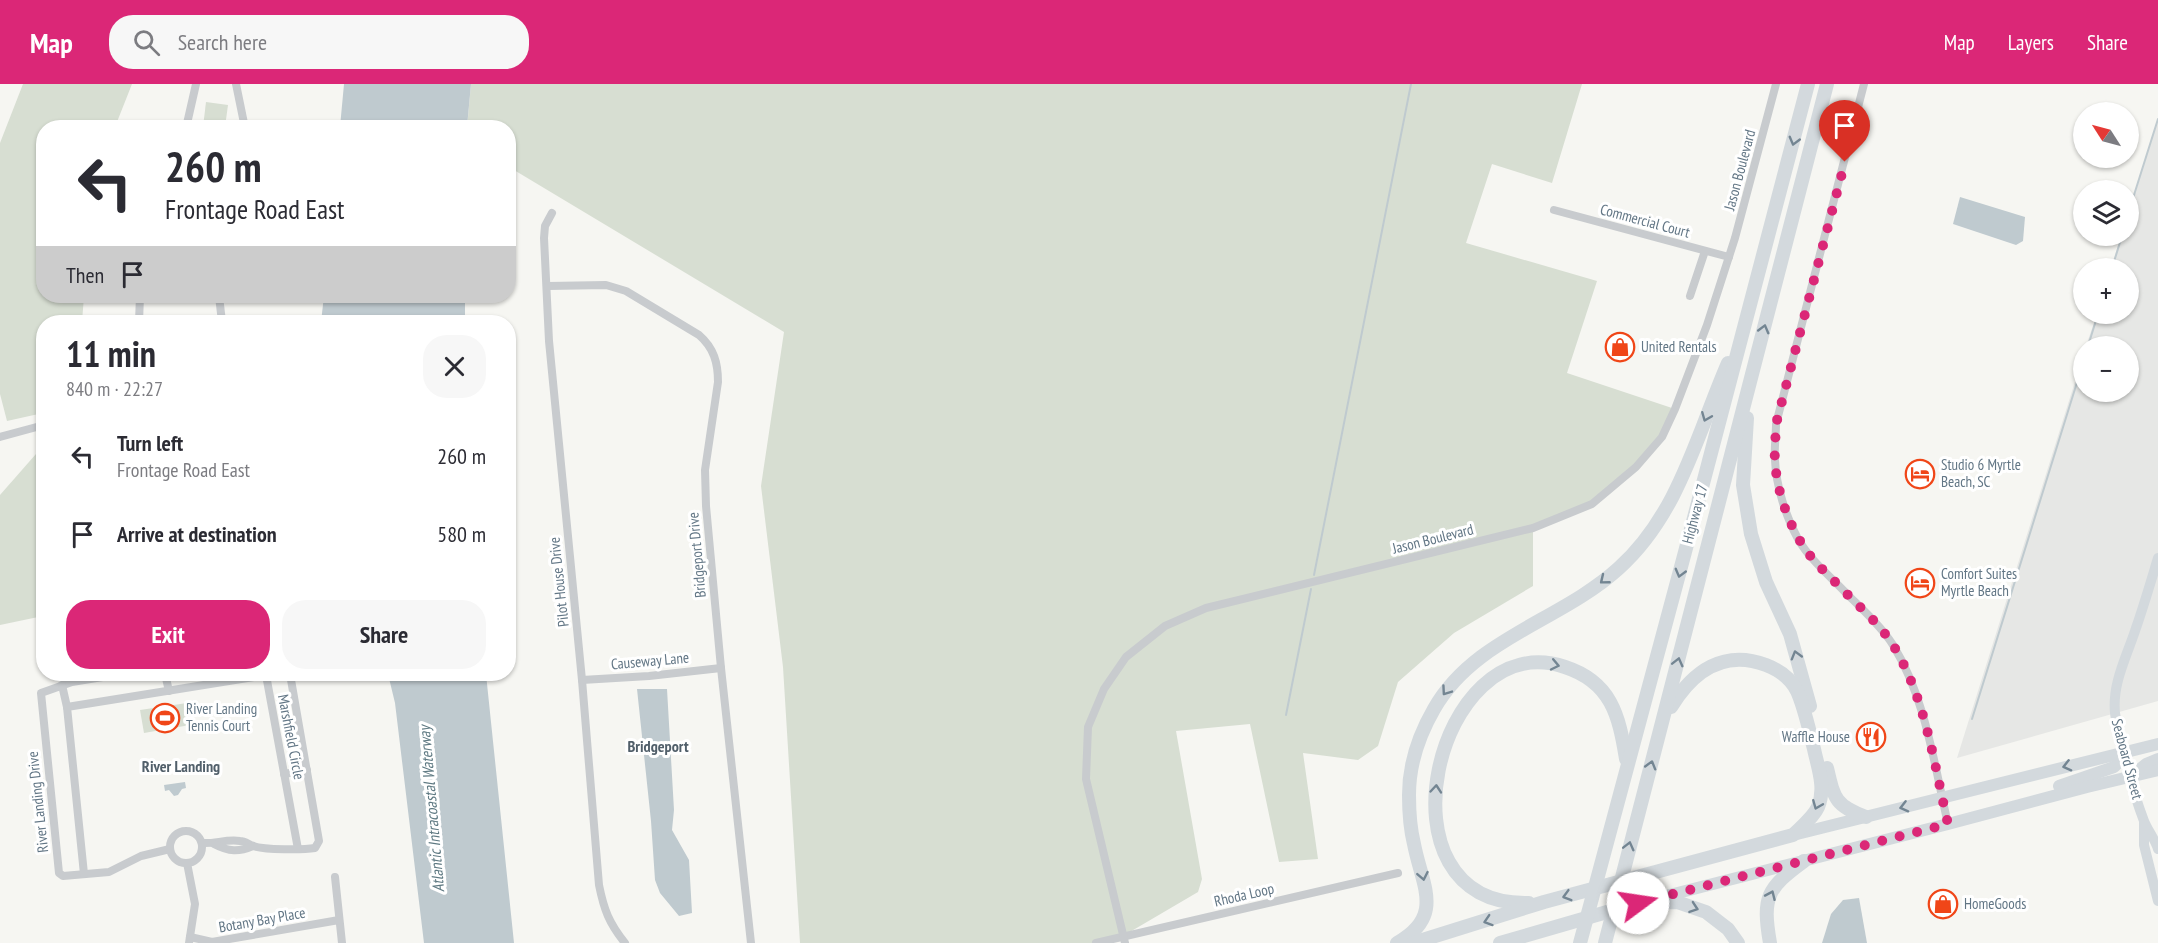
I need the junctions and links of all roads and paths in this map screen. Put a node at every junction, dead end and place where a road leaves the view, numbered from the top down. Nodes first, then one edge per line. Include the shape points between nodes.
1 (196, 84) edge
2 (236, 84) edge
3 (1776, 84) edge
4 (1808, 84) edge
5 (1827, 84) edge
6 (1864, 84) edge
7 (188, 120) edge
8 (243, 120) edge
9 (1554, 210) dead end
10 (552, 213) dead end
11 (1705, 251) junction
12 (1729, 258) junction
13 (548, 286) junction
14 (1690, 296) dead end
15 (1745, 325) junction
16 (1749, 386) junction
17 (36, 427) edge
18 (0, 437) edge
19 (2158, 558) edge
20 (721, 668) junction
21 (582, 680) junction
22 (83, 681) edge
23 (167, 681) edge
24 (227, 681) edge
25 (269, 681) edge
26 (291, 681) edge
27 (62, 685) junction
28 (169, 691) junction
29 (67, 708) junction
30 (1664, 719) junction
31 (2158, 744) edge
32 (2124, 752) junction
33 (2158, 759) edge
34 (1627, 763) junction
35 (307, 770) junction
36 (2158, 770) edge
37 (284, 774) junction
38 (2131, 777) junction
39 (1942, 797) junction
40 (2012, 807) junction
41 (1866, 816) junction
42 (2144, 822) junction
43 (1948, 824) junction
44 (1793, 835) junction
45 (202, 843) junction
46 (170, 849) junction
47 (298, 849) junction
48 (2158, 849) edge
49 (1804, 861) junction
50 (187, 863) junction
51 (1398, 873) dead end
52 (84, 874) junction
53 (335, 877) dead end
54 (2158, 901) edge
55 (1544, 902) junction
56 (1638, 903) junction
57 (339, 920) junction
58 (189, 940) edge
59 (1124, 940) edge
60 (342, 943) edge
61 (625, 943) edge
62 (751, 943) edge
63 (1096, 943) edge
64 (1397, 943) edge
65 (1413, 943) edge
66 (1500, 943) edge
67 (1580, 943) edge
68 (1605, 943) edge
69 (1738, 943) edge
70 (1770, 943) edge

1 - 7 street
2 - 8 street
3 - 12 street, Jason Boulevard
4 -> 15 highway, Highway 17
16 -> 5 highway, Highway 17
6 - 39 street via 1776,424 1775,461 1783,501 1798,539 1876,623 1907,673 1920,705
9 - 11 street, Commercial Court
10 - 13 street, Pilot House Drive via 544,238
11 - 12 street, Commercial Court
11 - 14 street
12 - 59 street, Jason Boulevard via 1676,409 1662,437 1636,467 1592,504 1533,528 1206,608 1165,626 1126,657 1104,688 1088,728 1086,779
13 - 20 street, Bridgeport Drive via 606,285 626,291 699,335 714,354 718,382 705,470
13 - 21 street, Pilot House Drive via 549,341
15 -> 34 highway, Highway 17
15 -> 64 highway via 1682,479 1646,540 1619,568 1577,601 1465,668 1433,710 1414,753 1409,792 1414,846 1427,899 1418,929
30 -> 16 highway, Highway 17
41 -> 16 highway via 1848,810 1833,791 1790,634 1766,582 1751,534 1743,486
17 - 18 street
19 - 32 street, Seaboard Street via 2117,686 2115,712
20 - 21 street, Causeway Lane
20 - 62 street, Bridgeport Drive
21 - 61 street, Pilot House Drive via 599,885 605,912
22 - 27 street, River Landing Drive
23 - 28 street
24 - 28 street, Marshfield Circle
25 - 37 street, Marshfield Circle
26 - 35 street
27 - 29 street
27 - 52 street, River Landing Drive via 41,693 59,873
28 - 29 street, Marshfield Circle
29 - 52 street
30 -> 44 highway via 1691,681 1719,662 1759,662 1787,678 1797,691 1822,784 1815,813
68 -> 30 highway, Highway 17
31 - 32 main road
32 - 38 street, Seaboard Street
32 -> 39 main road
32 - 40 main road via 2114,767
33 - 38 main road
55 -> 34 highway via 1495,899 1472,887 1447,856 1434,811 1445,743 1455,723 1476,693 1499,675 1520,664 1553,663 1594,681 1609,698 1622,729
34 - 67 highway, Highway 17
35 - 37 street
35 - 47 street via 319,841 315,848
36 - 38 main road
37 - 47 street, Marshfield Circle
38 - 40 main road
38 - 42 street, Seaboard Street
39 -> 41 main road
39 - 43 street
40 - 43 main road
41 - 44 main road
42 - 48 street, Seaboard Street
42 - 54 street, Seaboard Street via 2144,845
43 - 49 main road
44 -> 55 highway
45 - 46 street, River Landing Drive via 194,832 185,831 174,837
45 - 47 street, River Landing Drive via 243,841 273,849
45 - 50 street via 199,856
46 - 50 street via 178,861
46 - 52 street, River Landing Drive via 141,856 109,872
49 - 56 main road
70 -> 49 highway via 1767,901 1783,877
50 - 58 street via 195,904
51 - 59 street, Rhoda Loop
53 - 57 street
55 -> 65 highway
56 - 66 highway
56 -> 69 highway via 1677,902 1706,912
57 - 58 street, Botany Bay Place via 212,942
57 - 60 street
59 - 63 street, Rhoda Loop

